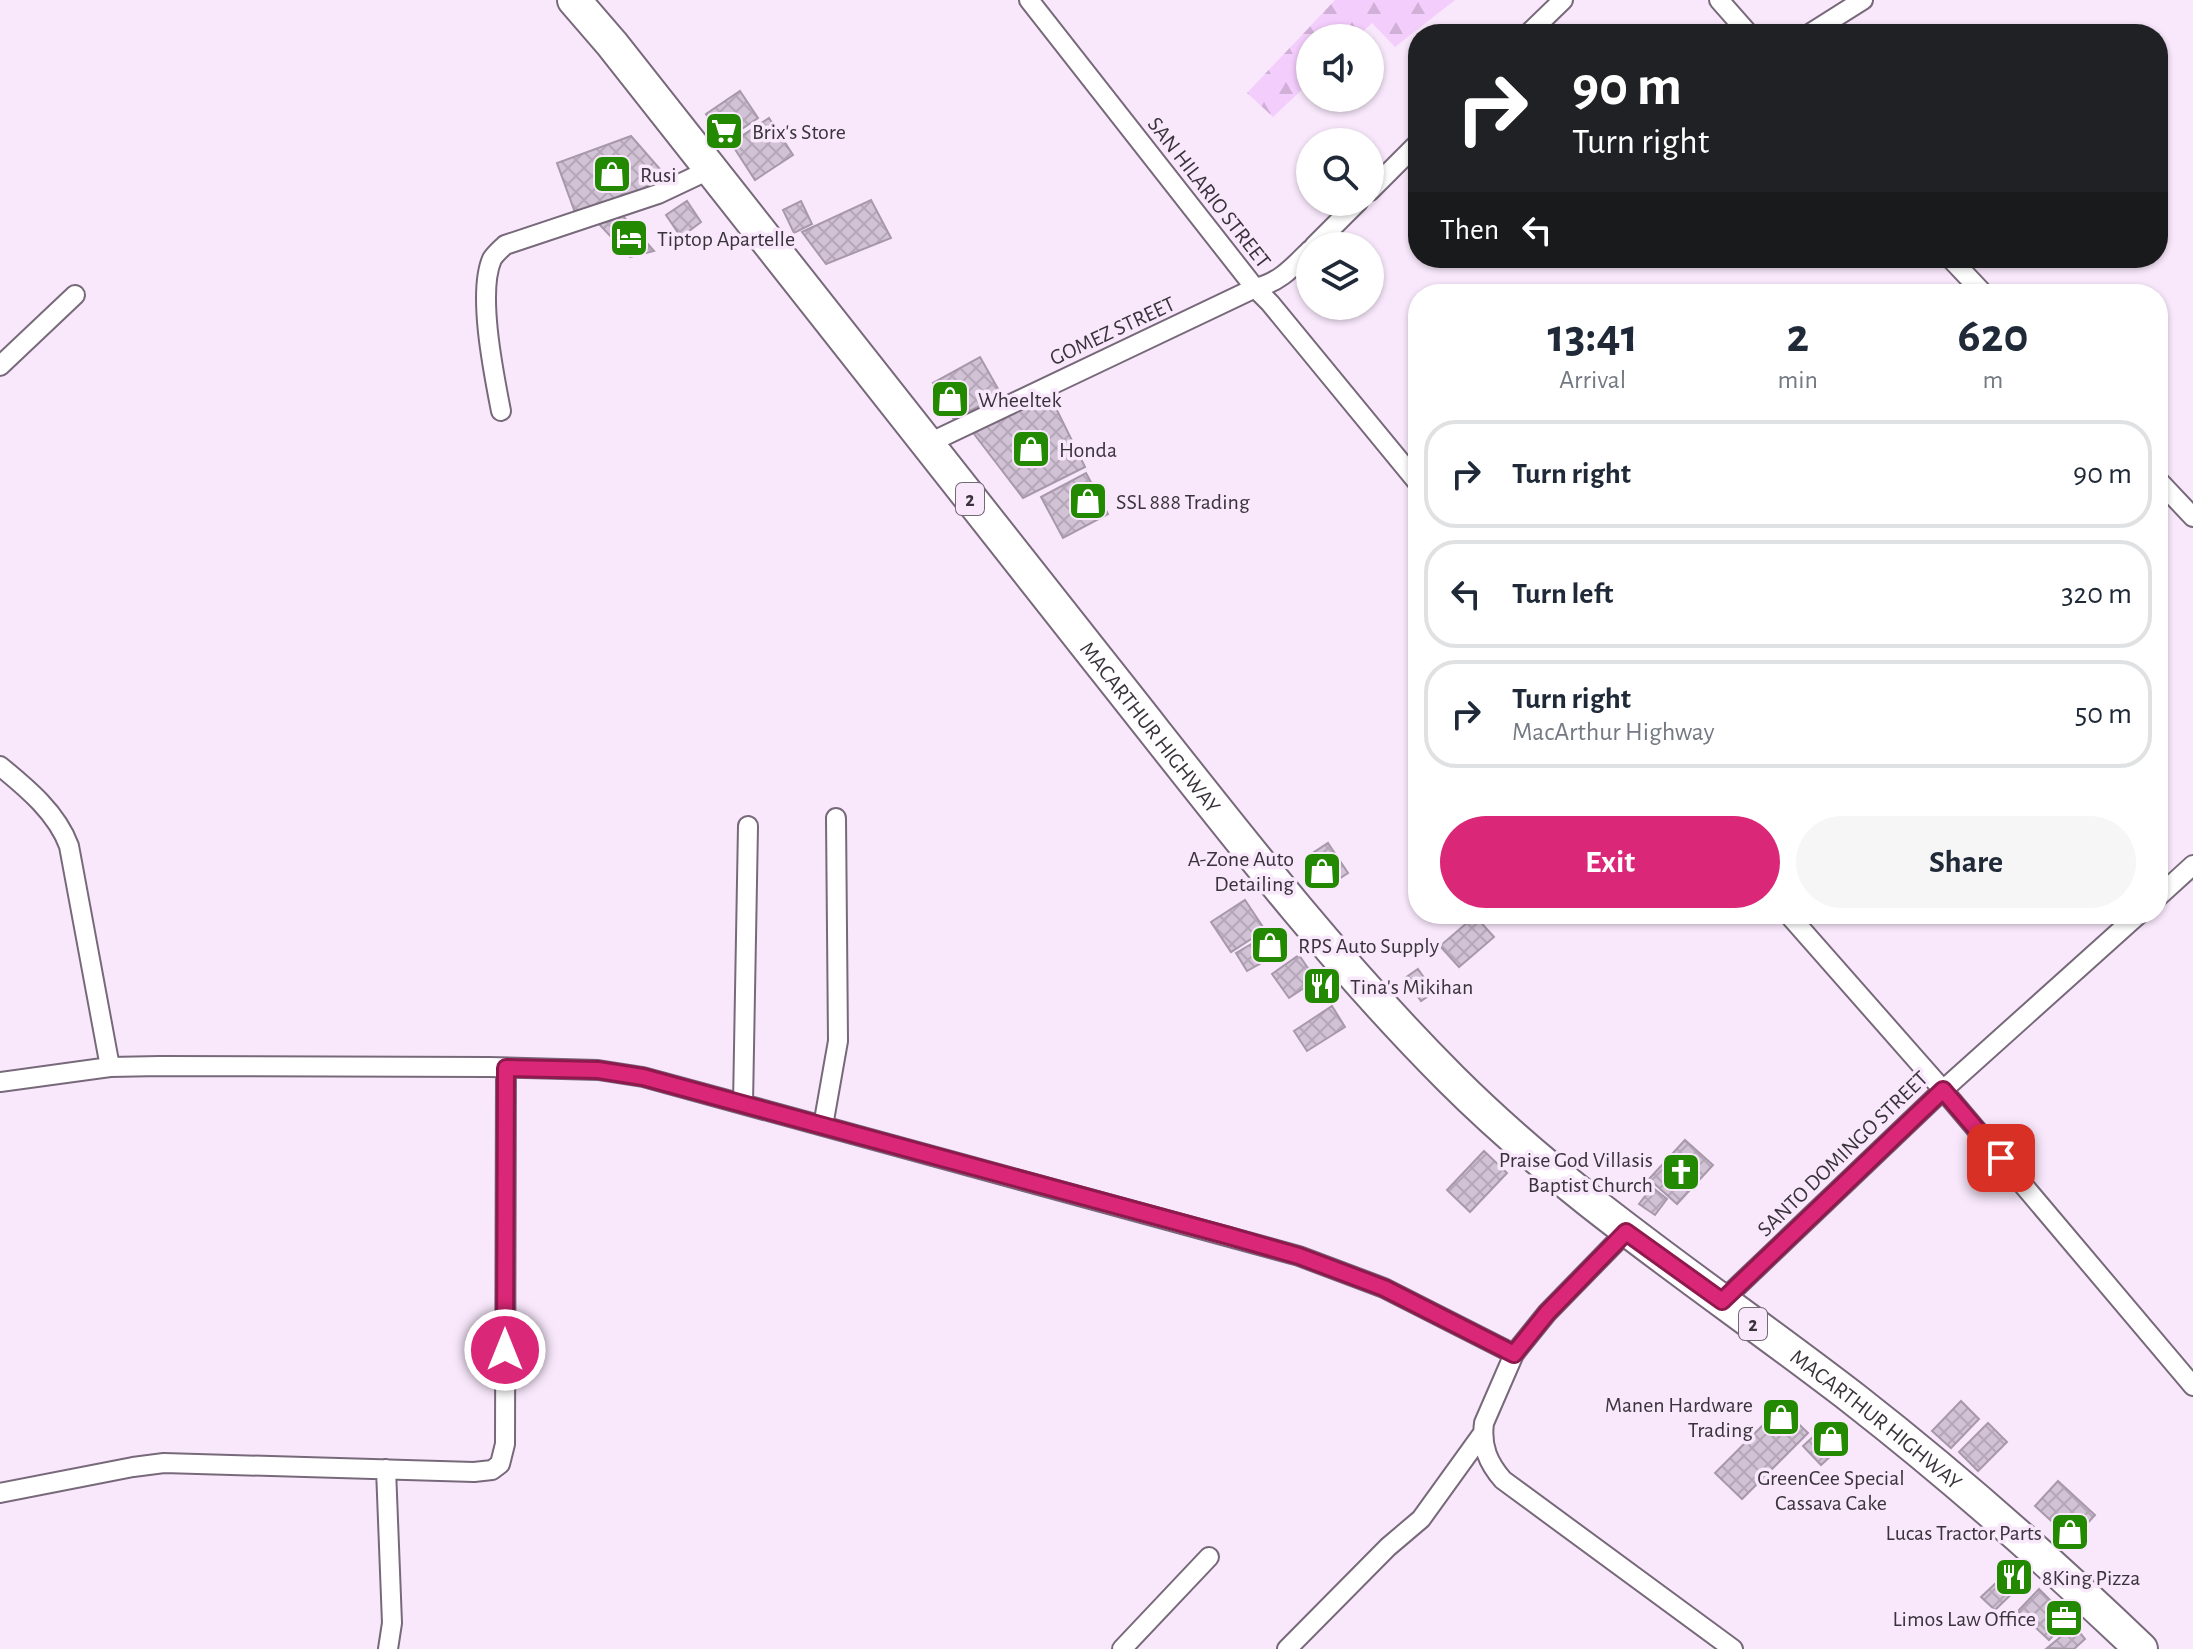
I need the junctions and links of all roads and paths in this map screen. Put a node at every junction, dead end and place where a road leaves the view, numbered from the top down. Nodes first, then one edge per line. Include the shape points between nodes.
1 (574, 0) edge
2 (1029, 0) edge
3 (1563, 0) edge
4 (1719, 0) edge
5 (1863, 0) edge
6 (1538, 24) edge
7 (1740, 24) edge
8 (1825, 24) edge
9 (1408, 153) edge
10 (711, 169) junction
11 (1384, 177) edge
12 (1344, 216) edge
13 (1328, 232) edge
14 (1296, 264) edge
15 (1959, 268) edge
16 (1975, 284) edge
17 (1255, 288) junction
18 (75, 295) dead end
19 (0, 366) edge
20 (501, 411) dead end
21 (927, 444) junction
22 (1408, 471) edge
23 (2168, 491) edge
24 (2193, 517) edge
25 (0, 766) edge
26 (836, 818) dead end
27 (748, 826) dead end
28 (2193, 865) edge
29 (2168, 888) edge
30 (1797, 924) edge
31 (2128, 924) edge
32 (110, 1067) junction
33 (506, 1068) junction
34 (0, 1082) edge
35 (1943, 1090) junction
36 (743, 1104) junction
37 (823, 1126) junction
38 (1626, 1232) junction
39 (1722, 1301) junction
40 (1514, 1354) junction
41 (2193, 1386) edge
42 (1483, 1433) junction
43 (386, 1469) junction
44 (0, 1493) edge
45 (1209, 1557) dead end
46 (388, 1649) edge
47 (1122, 1649) edge
48 (1287, 1649) edge
49 (1733, 1649) edge
50 (2141, 1649) edge

1 - 10 highway, MACARTHUR HIGHWAY / 2
2 - 17 street, SAN HILARIO STREET
3 - 6 street
4 - 7 street
5 - 8 street
9 - 11 street
10 - 20 street via 658,194 505,245 493,258 487,288
10 - 21 highway, MACARTHUR HIGHWAY / 2
12 - 13 street, GOMEZ STREET
14 - 17 street, GOMEZ STREET via 1282,278
15 - 16 street
17 - 21 street, GOMEZ STREET
17 - 22 street, SAN HILARIO STREET
18 - 19 street
21 - 38 highway, MACARTHUR HIGHWAY / 2 via 1233,829 1371,993 1473,1099
23 - 24 street
25 - 32 street via 47,809 69,846
26 - 37 street via 838,1041
27 - 36 street
28 - 29 street
30 - 35 street
31 - 35 street, SANTO DOMINGO STREET
32 - 33 street
32 - 34 street
33 - 36 street via 598,1070
33 - 43 street via 503,1458 492,1470 474,1472
35 - 39 street, SANTO DOMINGO STREET
35 - 41 street
36 - 37 street
37 - 40 street via 1299,1256 1384,1288
38 - 39 highway, MACARTHUR HIGHWAY / 2
38 - 40 street
39 - 50 highway, MACARTHUR HIGHWAY / 2 via 1968,1490
40 - 42 street
42 - 48 street via 1421,1519
42 - 49 street via 1491,1467 1503,1480
43 - 44 street via 164,1463
43 - 46 street via 392,1623
45 - 47 street

